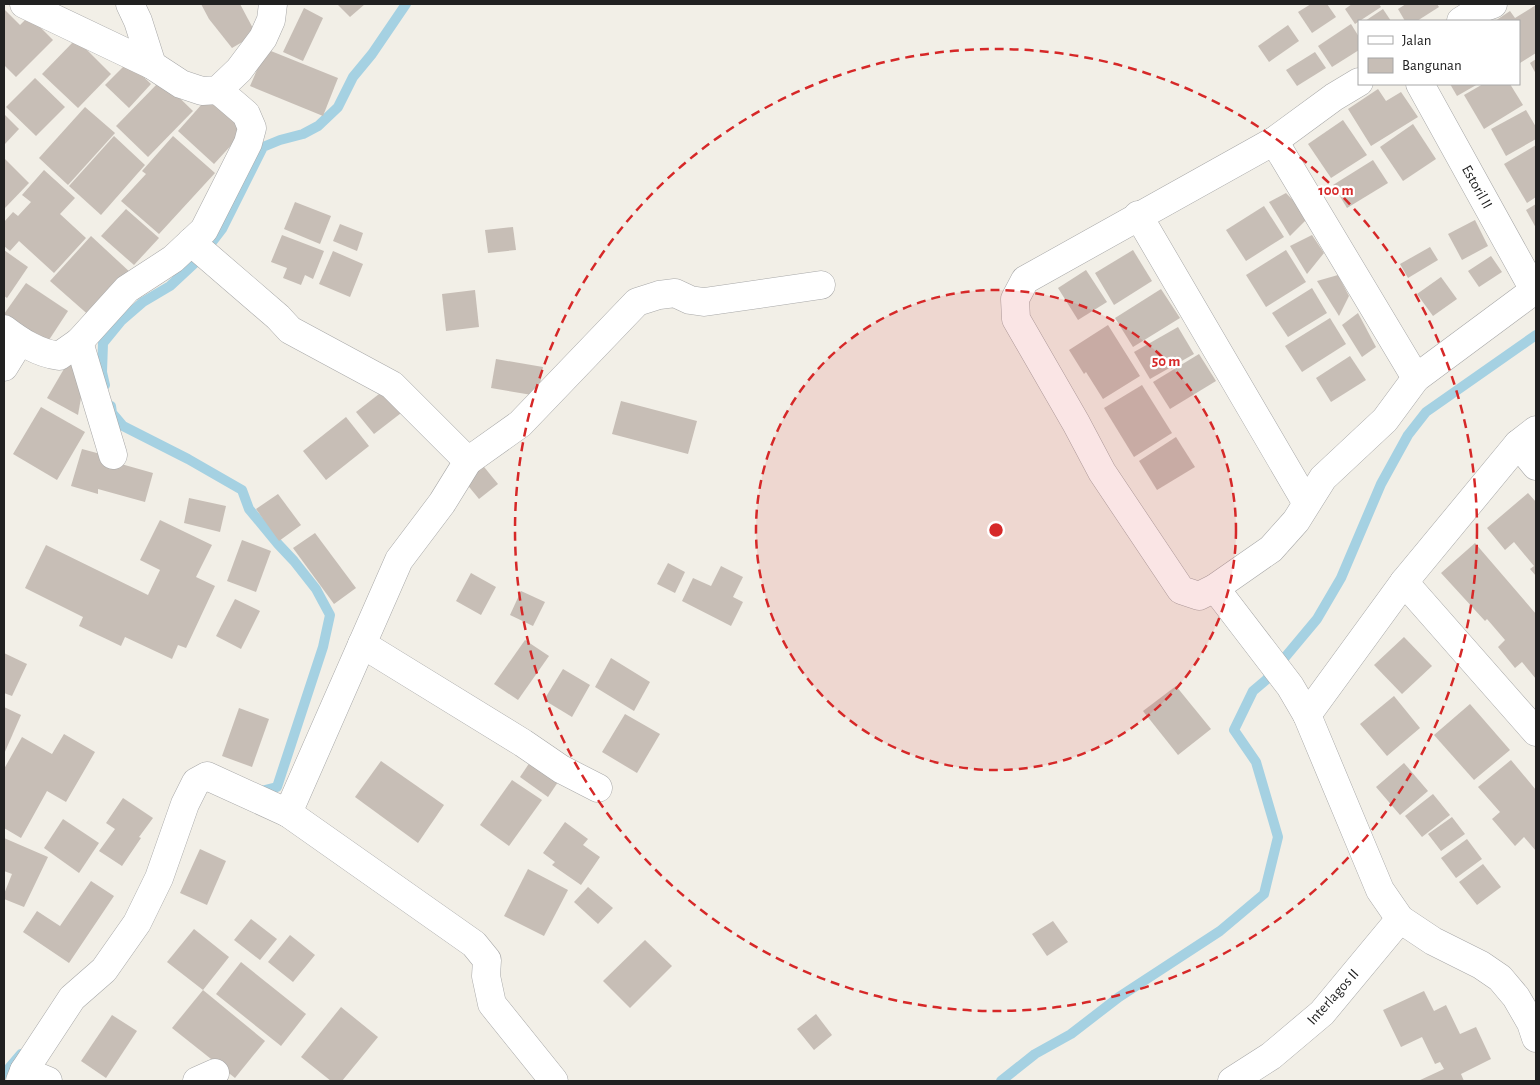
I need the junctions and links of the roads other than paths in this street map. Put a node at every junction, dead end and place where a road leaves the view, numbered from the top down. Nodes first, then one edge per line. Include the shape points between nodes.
1 (24, 4) edge
2 (130, 4) edge
3 (273, 4) edge
4 (1494, 4) edge
5 (1463, 20) edge
6 (152, 65) junction
7 (1358, 83) edge
8 (1421, 85) edge
9 (218, 90) junction
10 (1274, 141) junction
11 (1138, 216) junction
12 (201, 251) junction
13 (821, 285) dead end
14 (1535, 289) edge
15 (12, 335) edge
16 (80, 342) junction
17 (4, 367) edge
18 (1416, 378) junction
19 (1527, 437) edge
20 (113, 455) dead end
21 (468, 461) junction
22 (1536, 466) edge
23 (1306, 502) junction
24 (1404, 582) junction
25 (1215, 588) junction
26 (362, 644) junction
27 (1307, 715) junction
28 (1536, 732) edge
29 (598, 788) dead end
30 (288, 813) junction
31 (1400, 919) junction
32 (1536, 1038) edge
33 (22, 1076) edge
34 (48, 1081) edge
35 (554, 1081) edge
36 (1232, 1081) edge

1 - 6 street
2 - 6 street
3 - 9 street via 271,20 263,38 239,70
4 - 5 street
6 - 9 street via 181,84 202,91
7 - 10 street
8 - 14 street, Estoril II
9 - 12 street via 246,114 252,128 248,143 204,230
10 - 11 street
10 - 18 street
11 - 23 street
11 - 25 street via 1026,280 1015,300 1016,319 1102,472 1181,590 1199,596
12 - 16 street via 173,258 127,289
12 - 21 street via 290,330 392,385
13 - 21 street via 704,302 675,293 637,302 520,424
14 - 18 street
15 - 16 street via 45,354 59,356
15 - 17 street
16 - 20 street
18 - 23 street via 1385,420 1323,478
19 - 22 street
19 - 24 street
21 - 26 street via 442,503 399,560
23 - 25 street via 1296,520 1271,548
24 - 27 street
24 - 28 street
25 - 27 street via 1290,686
26 - 29 street via 560,769
26 - 30 street
27 - 31 street via 1380,890
30 - 33 street via 207,776 196,782 138,923 104,970 72,998
30 - 35 street via 474,944 487,960 486,976 492,1004
31 - 32 street via 1500,978 1516,997
31 - 36 street, Interlagos II via 1322,1013 1271,1056
33 - 34 street

